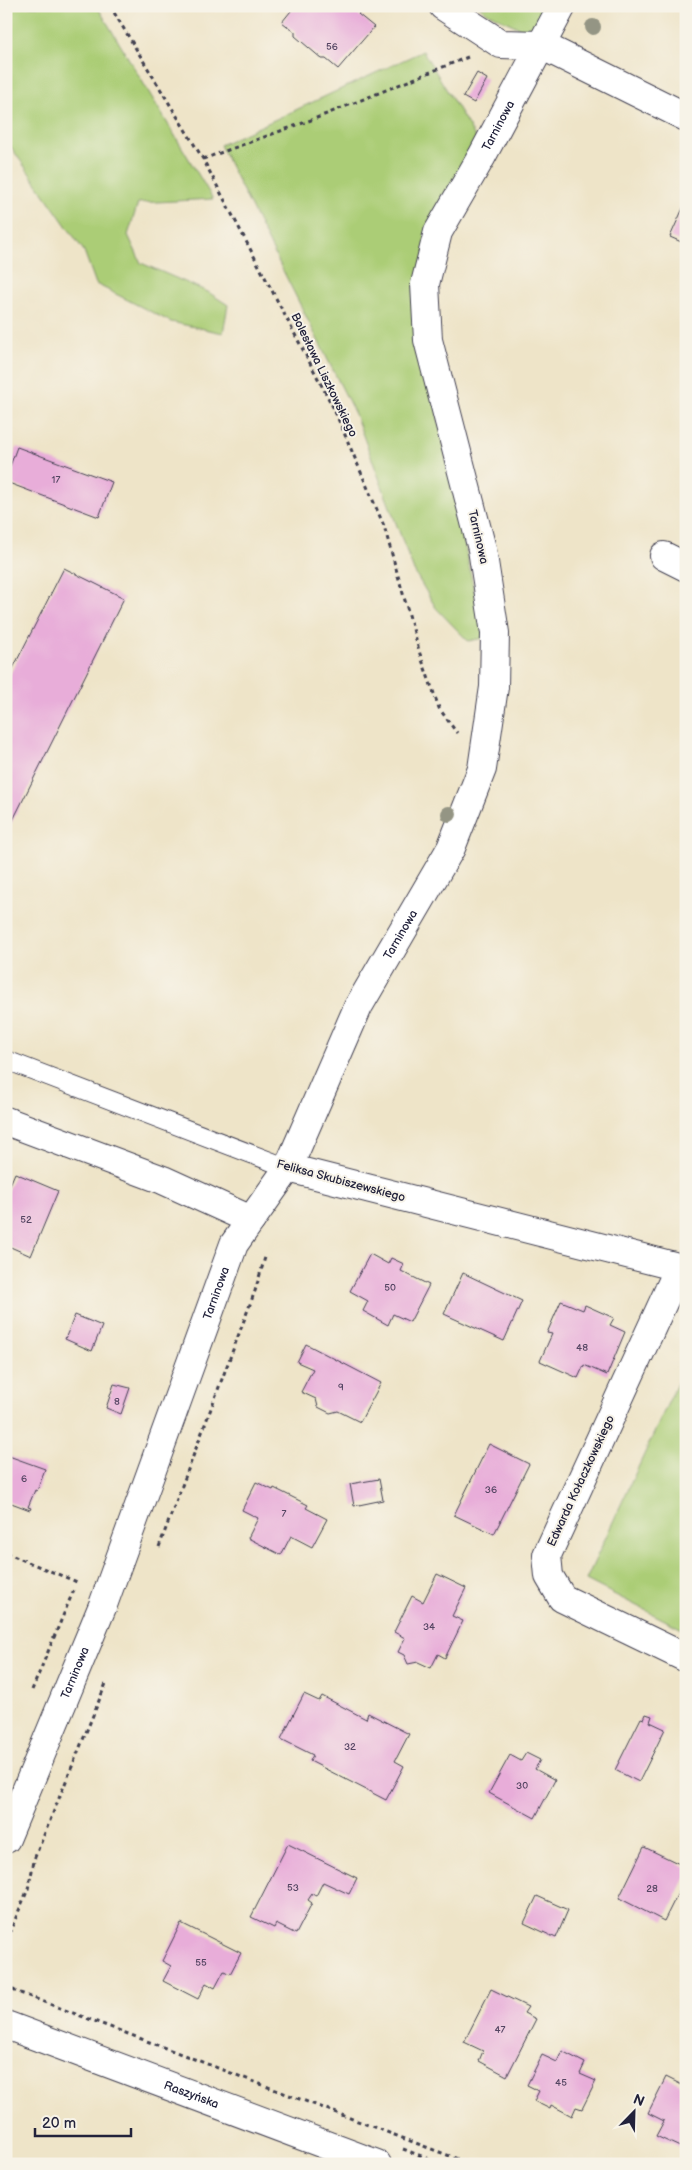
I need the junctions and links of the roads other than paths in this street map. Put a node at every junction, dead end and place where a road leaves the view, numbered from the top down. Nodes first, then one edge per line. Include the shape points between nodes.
1 (443, 6) edge
2 (562, 6) edge
3 (541, 45) junction
4 (686, 117) edge
5 (6, 1060) edge
6 (6, 1121) edge
7 (288, 1168) junction
8 (251, 1220) junction
9 (682, 1269) edge
10 (686, 1658) edge
11 (6, 1839) edge
12 (6, 2025) edge
13 (377, 2164) edge

1 - 3 street via 501,44
2 - 3 street, Tarninowa
3 - 4 street
3 - 7 street, Tarninowa via 438,232 425,284 428,340 482,549 495,633 494,687 482,768 451,848 358,1006
5 - 7 lane, Feliksa Skubiszewskiego
6 - 8 street via 163,1180
7 - 8 street, Tarninowa
7 - 9 street, Feliksa Skubiszewskiego
8 - 11 street, Tarninowa via 234,1244 103,1605
9 - 10 street, Edwarda Kołaczkowskiego via 547,1555 549,1576 562,1598
12 - 13 street, Raszyńska

